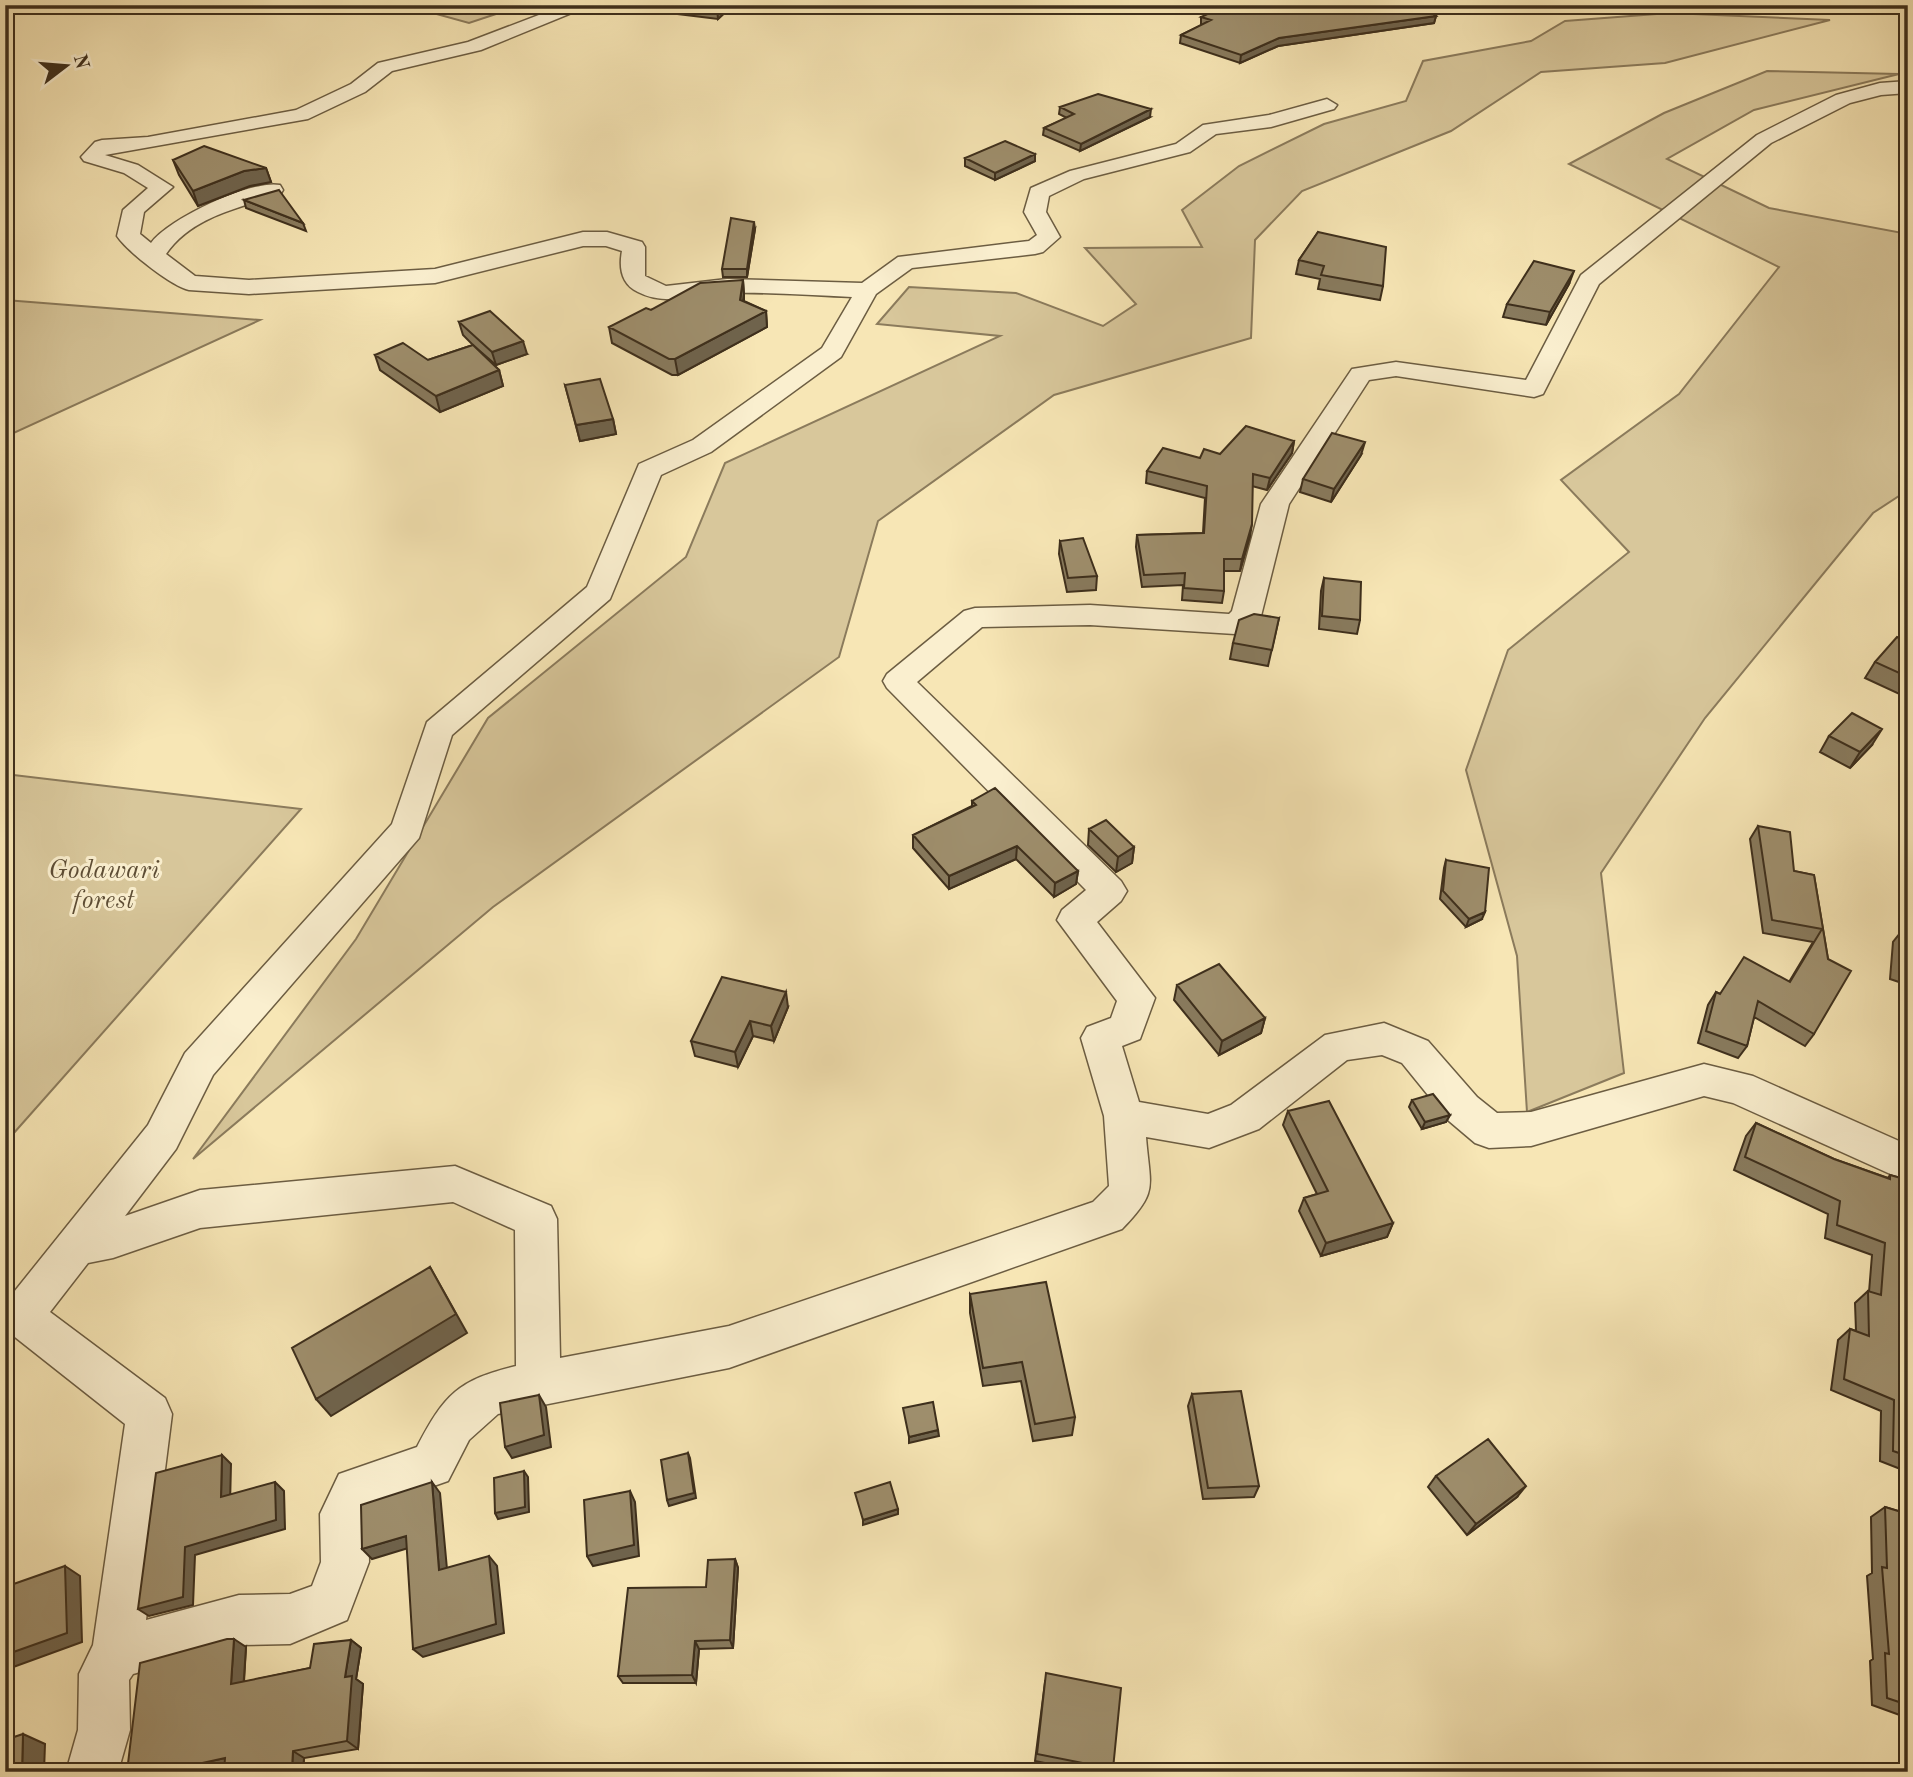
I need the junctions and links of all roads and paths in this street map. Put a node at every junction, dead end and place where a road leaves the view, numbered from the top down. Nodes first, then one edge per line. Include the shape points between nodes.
1 (582, 5) edge
2 (1908, 87) edge
3 (1328, 105) dead end
4 (271, 190) edge
5 (152, 258) junction
6 (867, 290) junction
7 (1124, 1116) junction
8 (1908, 1164) edge
9 (78, 1246) junction
10 (538, 1382) junction
11 (117, 1653) junction
12 (92, 1772) edge

1 - 5 street via 474,46 385,67 358,88 301,116 148,144 102,146 91,157 131,169 162,187 134,210 128,236
2 - 7 street via 1880,89 1843,100 1764,139 1599,271 1588,280 1534,389 1396,369 1361,374 1275,504 1246,615 1235,624 1090,615 975,618 898,681 1110,891 1075,920 1136,998 1127,1028 1100,1038
3 - 6 street via 1271,121 1210,129 1184,148 1077,174 1038,193 1035,212 1049,237 1035,247 906,262
4 - 5 street via 188,219
5 - 6 street via 189,283 249,287 435,276 583,239 607,239 635,247 630,263 633,276 647,288 674,293 725,286
6 - 9 street via 832,352 702,446 649,470 600,592 438,730 407,829 199,1064 162,1138
7 - 8 street via 1209,1131 1245,1117 1338,1046 1384,1039 1415,1052 1463,1109 1489,1131 1531,1129 1704,1080 1739,1088
7 - 10 street via 1130,1193 1107,1216 729,1347
9 - 10 street via 200,1209 455,1184 536,1219
9 - 11 street via 21,1316 149,1414
10 - 11 street via 486,1395 453,1424 432,1465 355,1490 344,1514 345,1562 330,1603 290,1619 239,1620
11 - 12 street via 104,1674 104,1730

